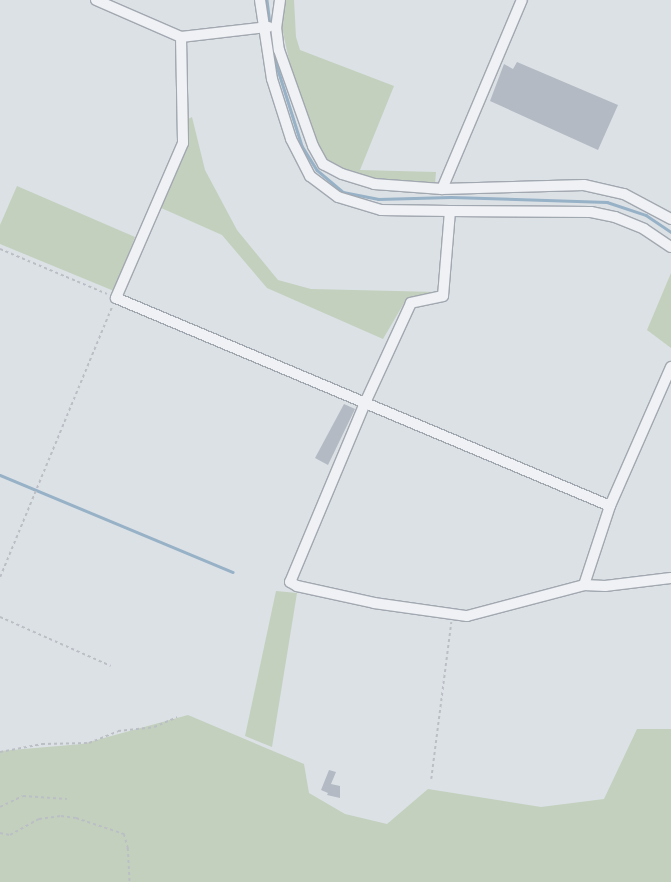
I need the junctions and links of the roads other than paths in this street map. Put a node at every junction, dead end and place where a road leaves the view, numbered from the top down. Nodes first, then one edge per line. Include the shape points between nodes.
1 (96, 0) edge
2 (260, 0) edge
3 (280, 0) edge
4 (522, 0) edge
5 (262, 27) junction
6 (276, 27) junction
7 (181, 37) junction
8 (442, 189) junction
9 (450, 211) junction
10 (671, 218) edge
11 (671, 247) edge
12 (671, 367) edge
13 (365, 403) junction
14 (610, 506) junction
15 (671, 578) edge
16 (584, 585) junction

1 - 7 street
2 - 5 street
3 - 6 street
4 - 8 street
5 - 6 street
5 - 7 street
5 - 9 street via 272,78 291,139 310,176 338,198 380,210
6 - 8 street via 279,50 313,146 323,164 342,174 374,184
7 - 13 street via 183,143 116,298
8 - 10 street via 584,185 624,194
9 - 11 street via 591,212 615,217 644,229
9 - 13 street via 443,296 411,303
12 - 14 street
13 - 14 street
13 - 16 street via 290,582 297,586 374,603 467,616
14 - 16 street
15 - 16 street via 605,586

